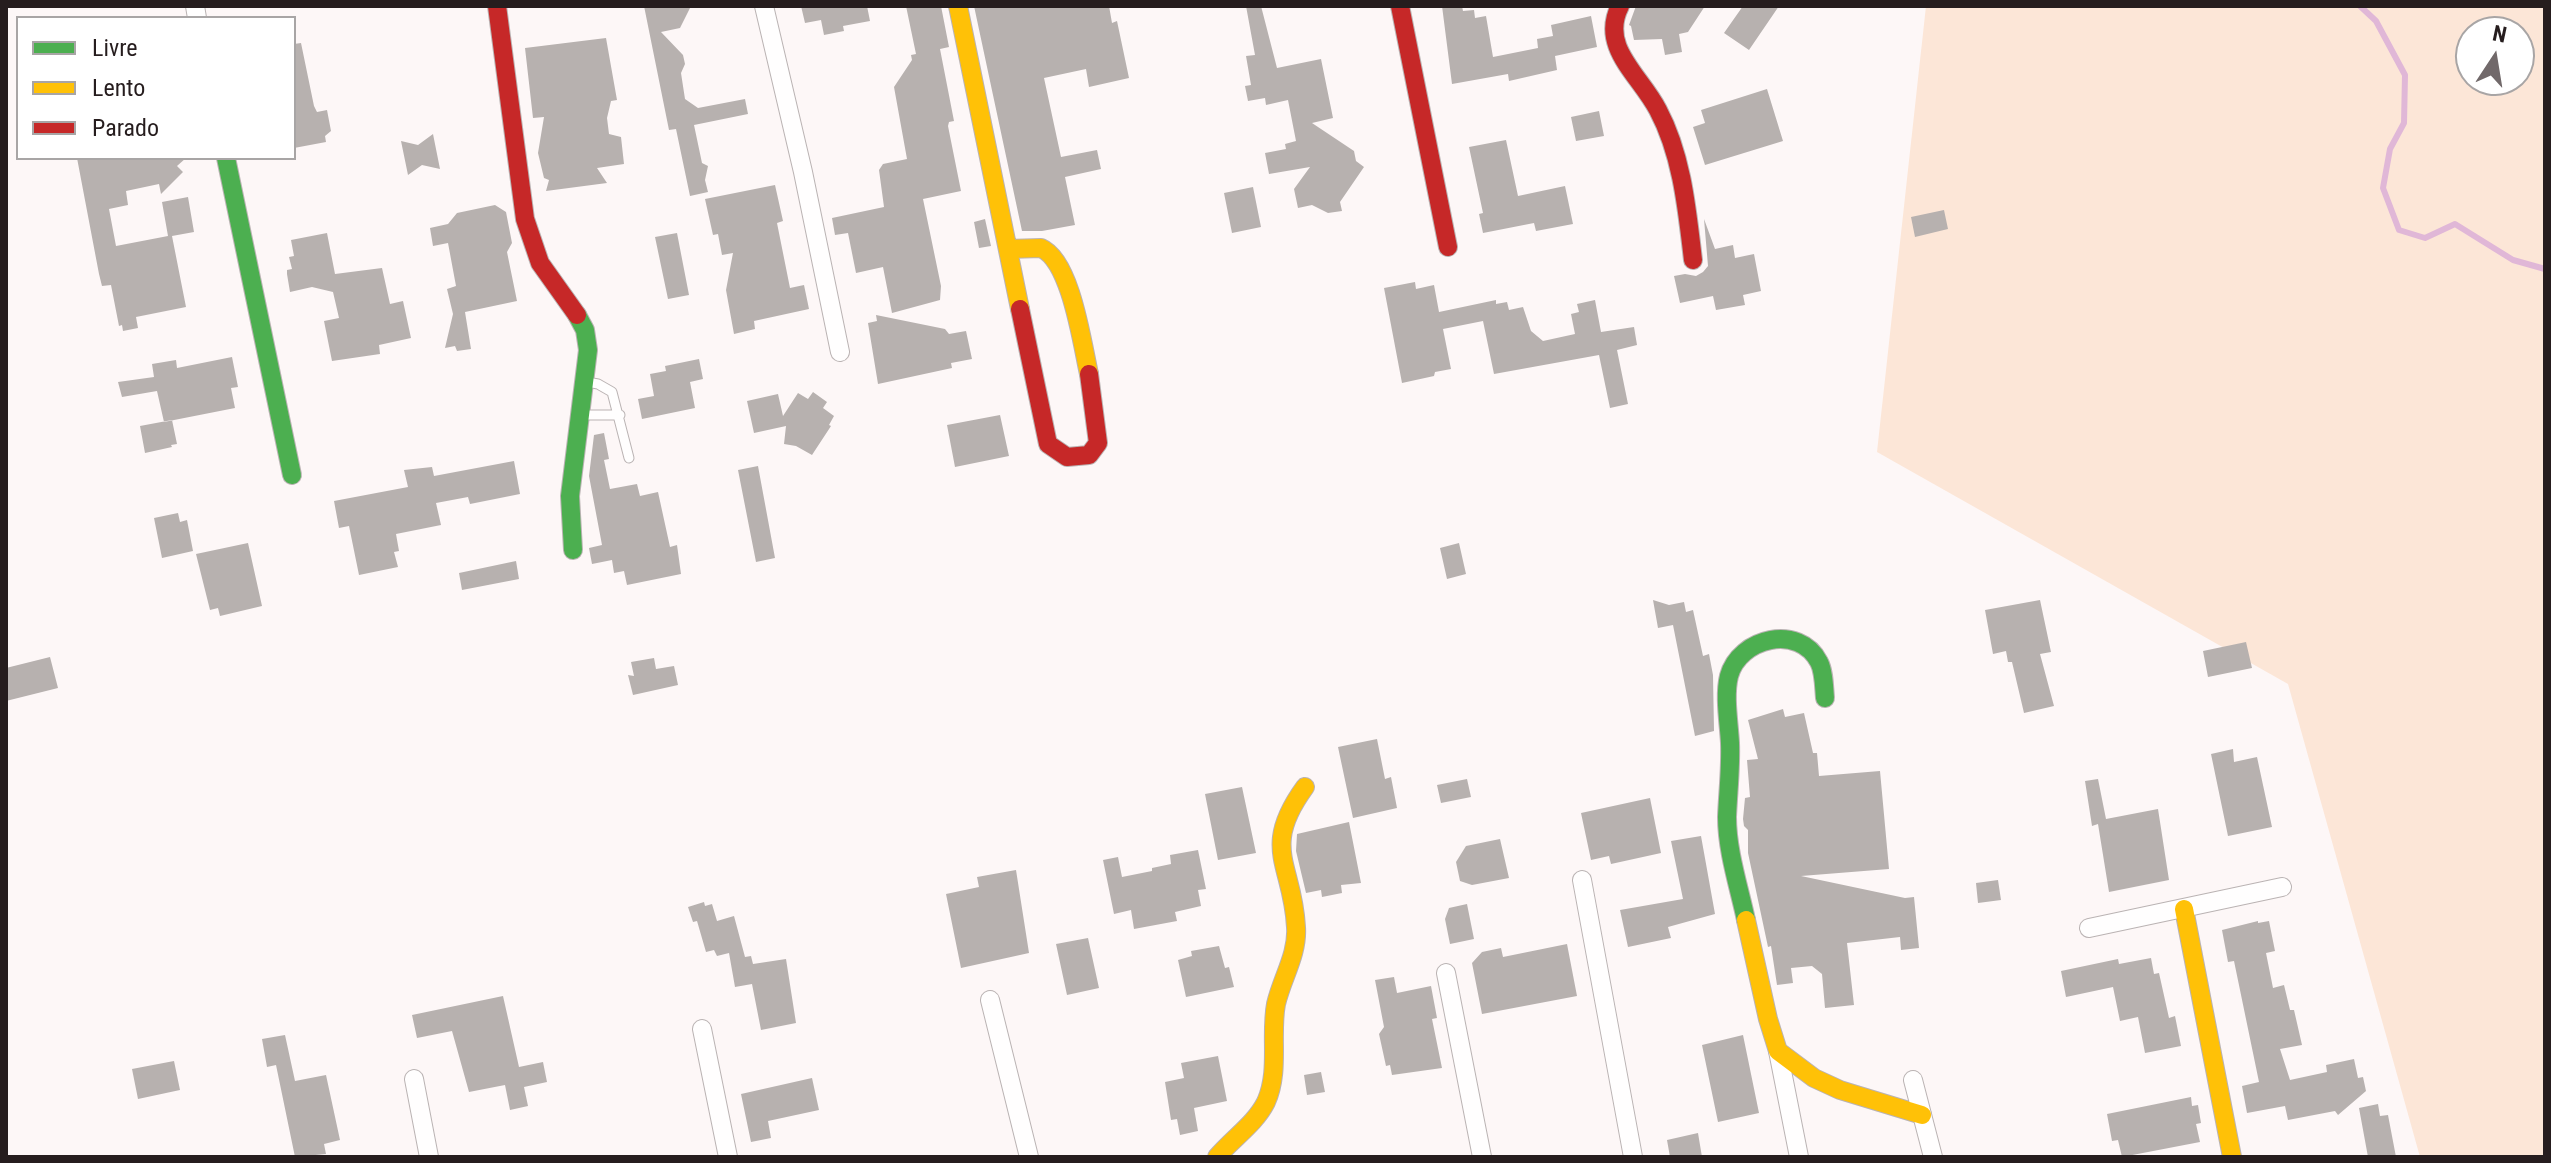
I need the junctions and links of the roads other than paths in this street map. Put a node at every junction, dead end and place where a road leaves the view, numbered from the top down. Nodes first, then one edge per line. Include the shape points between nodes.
1 (497, 6) edge
2 (764, 6) edge
3 (958, 6) edge
4 (1400, 6) edge
5 (1620, 6) edge
6 (226, 160) edge
7 (1448, 247) dead end
8 (1008, 249) junction
9 (1693, 260) dead end
10 (840, 352) dead end
11 (586, 382) junction
12 (620, 415) junction
13 (579, 416) junction
14 (629, 458) dead end
15 (292, 475) dead end
16 (573, 550) dead end
17 (1825, 698) dead end
18 (1305, 787) dead end
19 (1582, 880) dead end
20 (2282, 887) dead end
21 (2184, 909) junction
22 (2089, 928) dead end
23 (1446, 973) dead end
24 (990, 1000) dead end
25 (702, 1029) dead end
26 (1778, 1051) junction
27 (414, 1079) dead end
28 (1913, 1080) dead end
29 (1922, 1115) junction
30 (429, 1157) edge
31 (728, 1157) edge
32 (1029, 1157) edge
33 (1217, 1157) edge
34 (1482, 1157) edge
35 (1633, 1157) edge
36 (1799, 1157) edge
37 (1933, 1157) edge
38 (2232, 1157) edge

1 - 11 street via 525,219 540,263 585,330
2 - 10 street
3 - 8 street
4 - 7 street
5 - 9 street via 1612,34 1667,130
6 - 15 street
8 - 8 street via 1048,444 1063,458 1078,458 1091,452 1098,439 1067,282 1054,256 1044,249
11 - 12 lane via 608,387
11 - 13 street
12 - 13 lane
12 - 14 lane
13 - 16 street via 570,496
17 - 26 street via 1821,664 1813,653 1801,643 1780,639 1743,651 1728,680 1727,819
18 - 33 street via 1279,834 1296,935 1275,1011 1268,1098
19 - 35 street
20 - 21 street
21 - 22 street
21 - 38 street
23 - 34 street
24 - 32 street
25 - 31 street
26 - 29 street via 1840,1090
26 - 36 street
27 - 30 street
28 - 29 street
29 - 37 street

